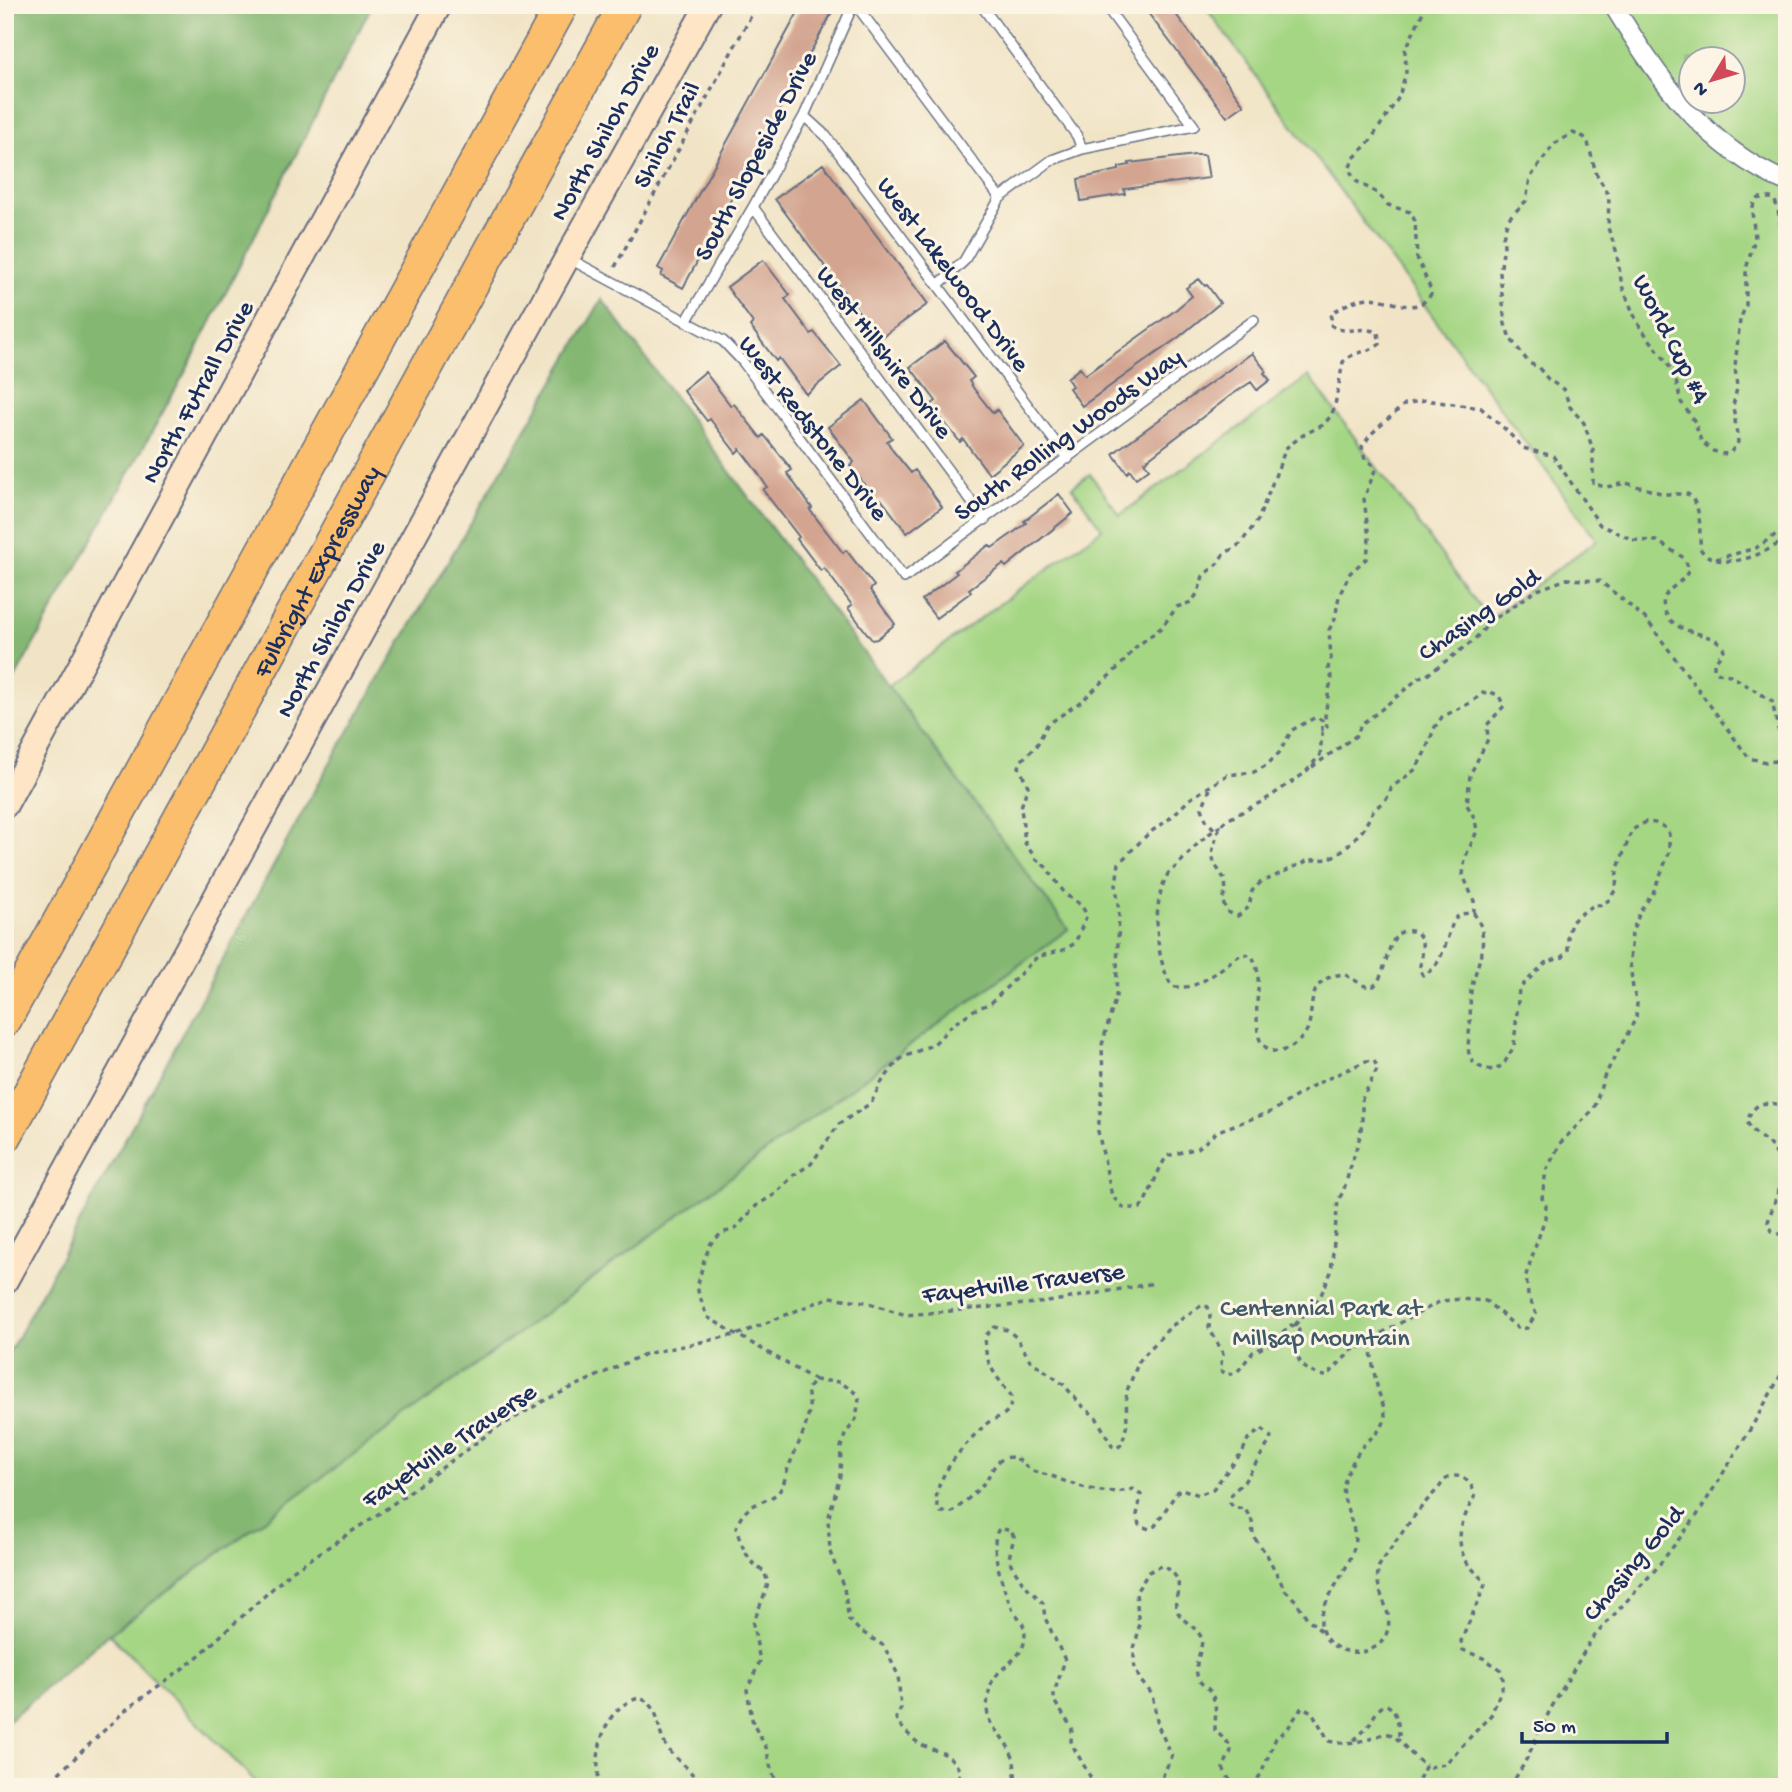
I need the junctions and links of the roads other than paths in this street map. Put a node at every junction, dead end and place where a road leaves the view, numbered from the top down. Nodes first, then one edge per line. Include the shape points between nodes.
1 (439, 5) edge
2 (562, 5) edge
3 (625, 5) edge
4 (641, 5) edge
5 (708, 5) edge
6 (855, 5) edge
7 (981, 5) edge
8 (1105, 5) edge
9 (1613, 5) edge
10 (594, 63) junction
11 (804, 116) junction
12 (1082, 149) junction
13 (1787, 182) edge
14 (1000, 198) junction
15 (754, 207) junction
16 (566, 258) junction
17 (938, 285) junction
18 (1254, 320) dead end
19 (686, 321) junction
20 (1068, 460) junction
21 (985, 520) junction
22 (904, 578) joint
23 (5, 804) edge
24 (5, 1020) edge
25 (5, 1138) edge
26 (5, 1281) edge

1 - 23 main road, North Futrall Drive
2 - 24 highway, Fulbright Expressway
3 - 10 highway, Fulbright Expressway
4 - 10 highway
5 - 16 main road, North Shiloh Drive
6 - 11 lane, South Slopeside Drive
6 - 14 lane
7 - 12 lane
8 - 12 lane via 1194,126
9 - 13 street via 1660,78 1696,120 1745,161
10 - 25 highway, Fulbright Expressway
11 - 15 lane, South Slopeside Drive
11 - 17 lane, West Lakewood Drive via 826,136
12 - 14 lane via 1052,160
14 - 17 lane via 964,261
15 - 19 lane, South Slopeside Drive
15 - 21 lane, West Hillshire Drive
16 - 19 lane, West Redstone Drive
16 - 26 main road, North Shiloh Drive
17 - 20 lane, West Lakewood Drive
18 - 20 lane, South Rolling Woods Way
19 - 22 lane, West Redstone Drive via 723,341 743,362
20 - 21 lane, South Rolling Woods Way
21 - 22 lane, South Rolling Woods Way

